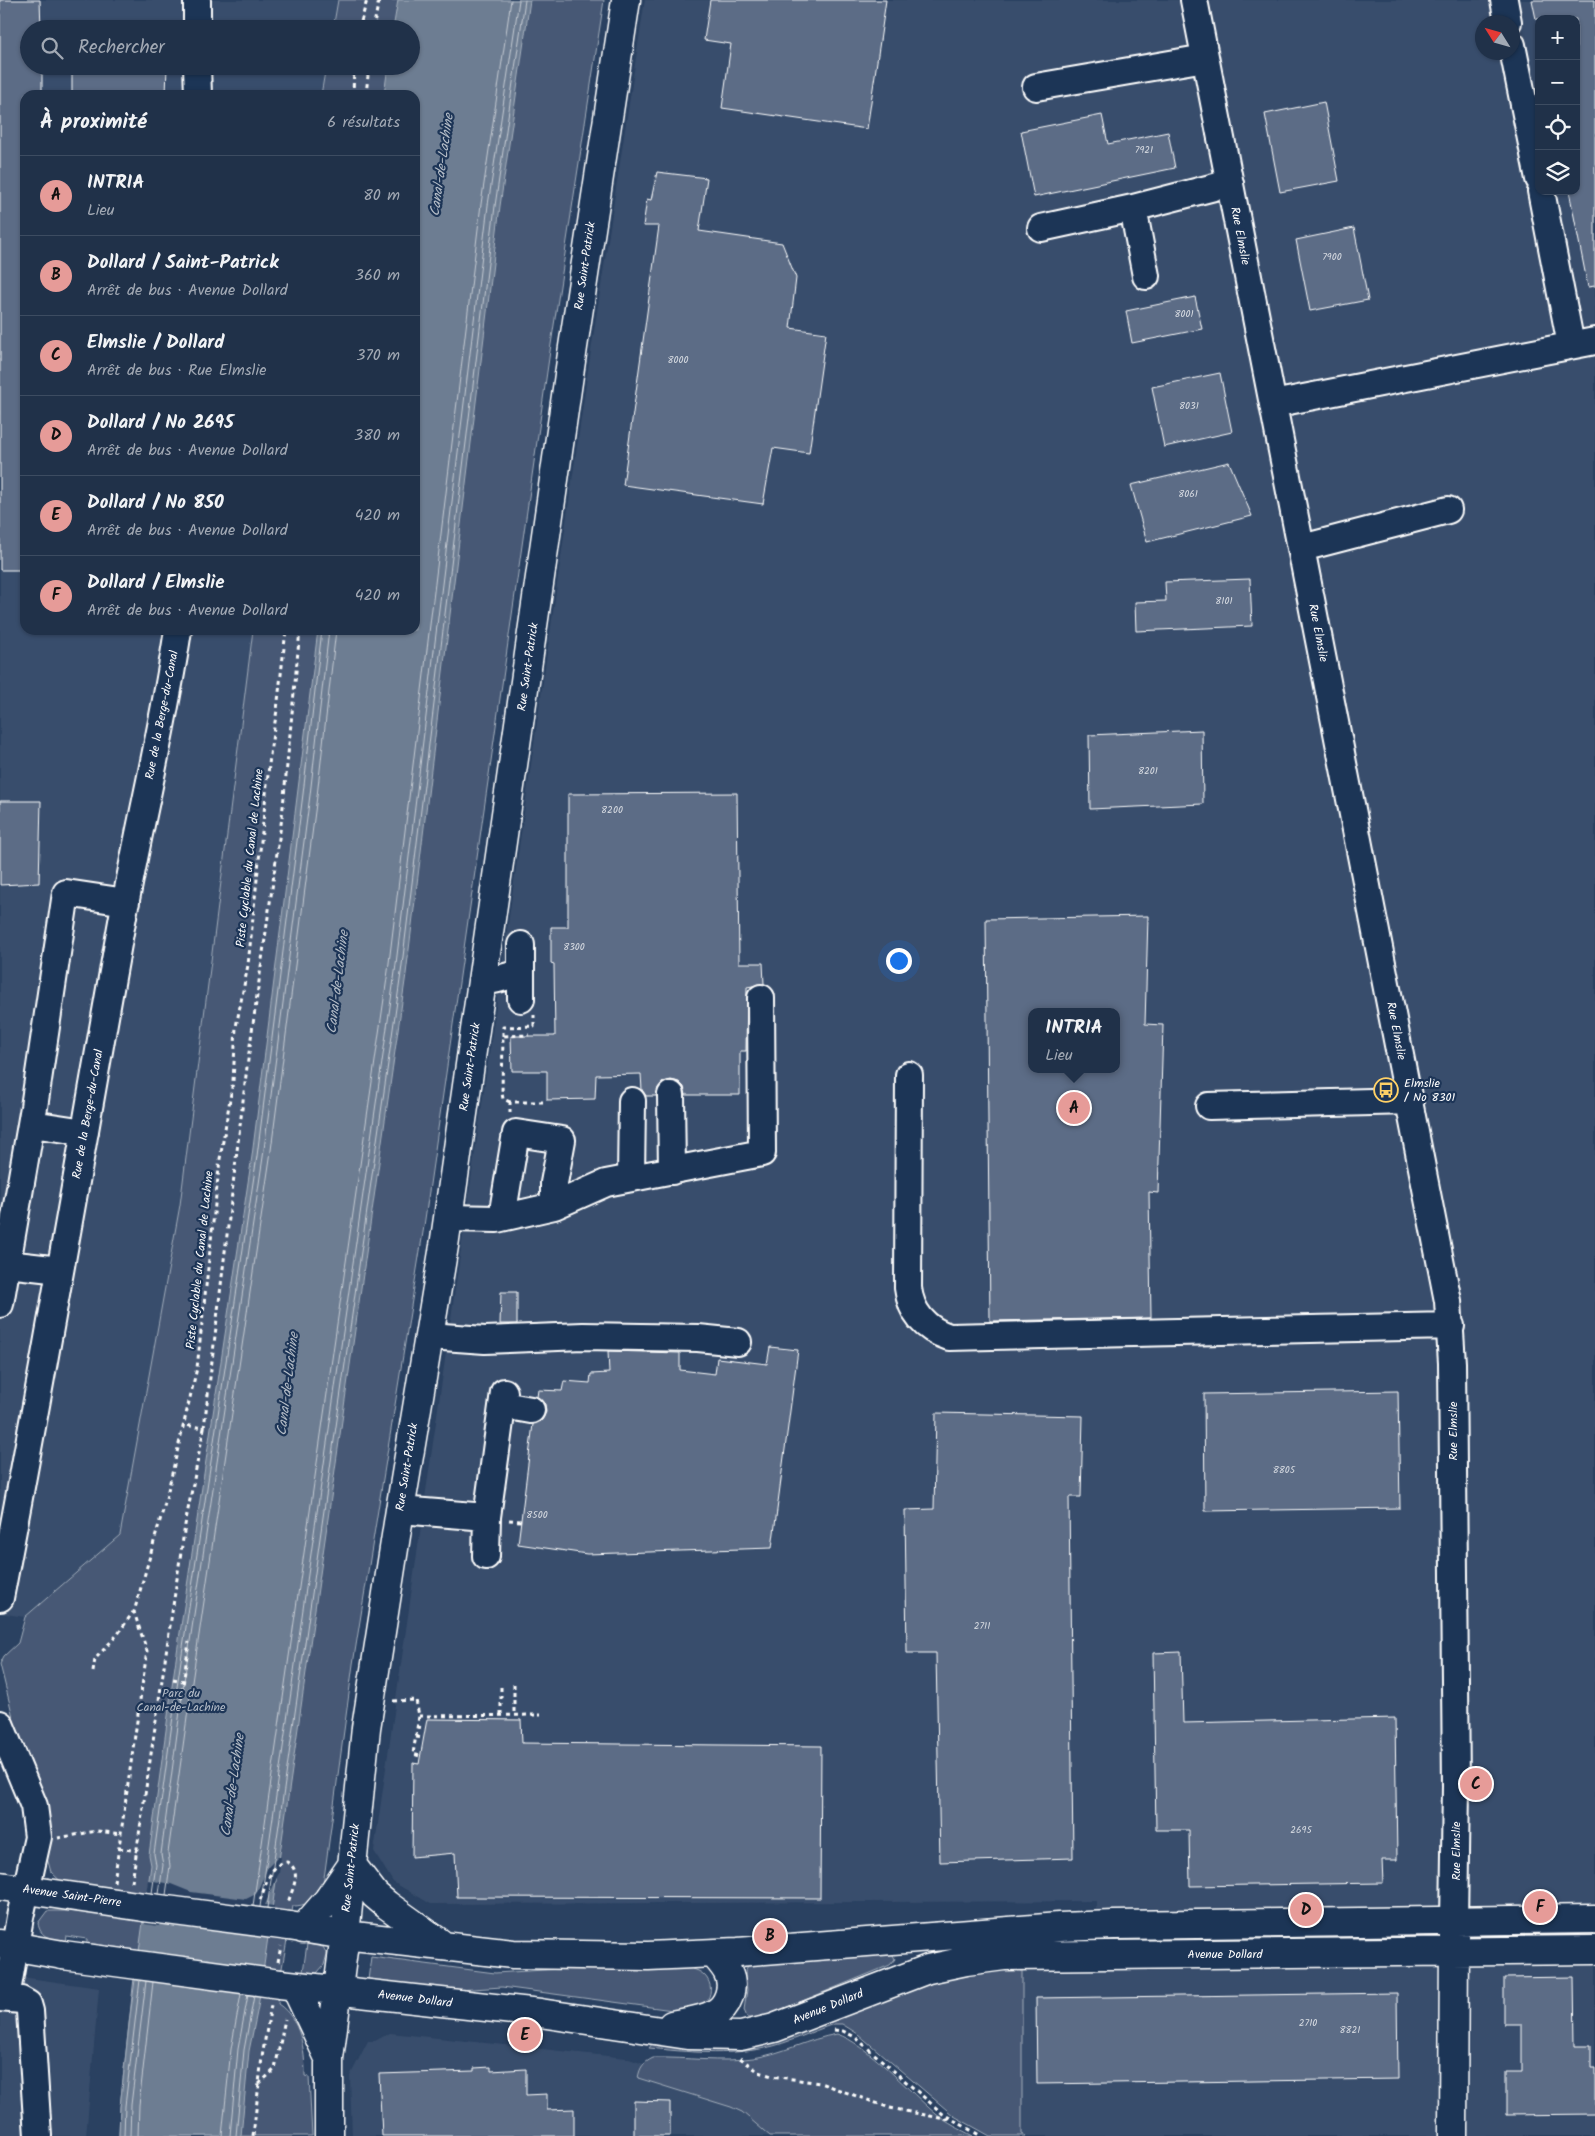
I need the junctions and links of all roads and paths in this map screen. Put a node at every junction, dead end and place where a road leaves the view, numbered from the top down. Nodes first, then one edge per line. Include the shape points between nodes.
1 (197, 0) edge
2 (367, 0) edge
3 (379, 0) edge
4 (626, 0) edge
5 (1194, 0) edge
6 (1504, 0) edge
7 (1507, 15) edge
8 (197, 20) edge
9 (361, 20) edge
10 (375, 20) edge
11 (1205, 58) junction
12 (1515, 60) edge
13 (197, 75) edge
14 (354, 75) edge
15 (368, 75) edge
16 (1036, 87) dead end
17 (198, 90) edge
18 (353, 90) edge
19 (367, 90) edge
20 (1535, 159) edge
21 (1230, 183) junction
22 (1542, 195) edge
23 (1133, 208) junction
24 (1041, 228) dead end
25 (1146, 276) dead end
26 (1583, 343) edge
27 (1273, 404) junction
28 (1448, 510) dead end
29 (1302, 548) junction
30 (177, 635) edge
31 (285, 635) edge
32 (300, 635) edge
33 (126, 902) junction
34 (521, 945) dead end
35 (483, 981) junction
36 (761, 998) dead end
37 (529, 1035) dead end
38 (909, 1075) dead end
39 (671, 1096) dead end
40 (632, 1101) dead end
41 (1410, 1101) junction
42 (510, 1102) junction
43 (544, 1102) dead end
44 (1209, 1106) dead end
45 (510, 1117) dead end
46 (32, 1124) junction
47 (85, 1132) junction
48 (672, 1171) junction
49 (630, 1178) junction
50 (554, 1206) junction
51 (504, 1217) junction
52 (448, 1218) junction
53 (7, 1264) junction
54 (60, 1270) junction
55 (0, 1304) edge
56 (1451, 1326) junction
57 (429, 1336) junction
58 (738, 1342) dead end
59 (531, 1410) dead end
60 (184, 1425) junction
61 (204, 1428) junction
62 (400, 1510) junction
63 (488, 1517) junction
64 (486, 1556) dead end
65 (0, 1598) edge
66 (134, 1612) junction
67 (189, 1642) dead end
68 (93, 1672) dead end
69 (173, 1679) dead end
70 (184, 1681) junction
71 (514, 1684) dead end
72 (501, 1685) dead end
73 (392, 1701) dead end
74 (180, 1707) dead end
75 (501, 1715) junction
76 (514, 1715) junction
77 (541, 1715) dead end
78 (419, 1716) junction
79 (0, 1724) edge
80 (417, 1727) junction
81 (425, 1728) dead end
82 (416, 1737) junction
83 (423, 1738) dead end
84 (420, 1756) dead end
85 (121, 1834) junction
86 (54, 1838) dead end
87 (119, 1848) junction
88 (137, 1851) junction
89 (287, 1862) dead end
90 (352, 1865) junction
91 (114, 1882) dead end
92 (0, 1886) edge
93 (26, 1890) junction
94 (137, 1895) junction
95 (257, 1906) dead end
96 (1595, 1919) edge
97 (1454, 1922) junction
98 (296, 1928) junction
99 (344, 1935) junction
100 (7, 1945) edge
101 (445, 1947) junction
102 (1595, 1950) edge
103 (1453, 1951) junction
104 (714, 1954) junction
105 (288, 1985) junction
106 (338, 1991) junction
107 (3, 1998) edge
108 (286, 2017) dead end
109 (650, 2029) junction
110 (268, 2030) dead end
111 (843, 2031) dead end
112 (738, 2056) dead end
113 (329, 2058) junction
114 (259, 2085) junction
115 (951, 2120) junction
116 (38, 2136) edge
117 (254, 2136) edge
118 (329, 2136) edge
119 (981, 2136) edge
120 (1453, 2136) edge

1 - 8 street
2 - 9 path
3 - 10 path
4 - 35 main road, Rue Saint-Patrick
5 - 11 street, Rue Elmslie
6 - 7 street
11 - 16 street
11 - 21 street, Rue Elmslie
12 - 20 street
13 - 17 street
14 - 18 path
15 - 19 path
21 - 23 street
21 - 27 street, Rue Elmslie
22 - 26 street
23 - 24 street
23 - 25 street
26 - 27 street
27 - 29 street, Rue Elmslie
28 - 29 street
29 - 41 street, Rue Elmslie
30 - 33 street, Rue de la Berge-du-Canal
31 - 60 path, Piste Cyclable du Canal de Lachine via 270,746 248,965 236,1027 233,1081 220,1159 196,1368
32 - 61 path via 282,817 247,1067
33 - 46 street via 66,893
33 - 47 street, Rue de la Berge-du-Canal
34 - 35 street via 521,986 513,974 495,982
35 - 52 main road, Rue Saint-Patrick
36 - 48 street via 762,1153
37 - 42 path via 502,1036 502,1093
38 - 56 street via 909,1294 914,1312 936,1333 949,1337
39 - 48 street
40 - 49 street
41 - 44 street
41 - 56 street, Rue Elmslie via 1442,1262
42 - 43 path
42 - 45 path
46 - 47 street
46 - 53 street
47 - 54 street, Rue de la Berge-du-Canal
48 - 49 street
49 - 50 street via 606,1183
50 - 51 street
50 - 51 street via 554,1183 562,1140 516,1133
51 - 52 street via 489,1220
52 - 57 main road, Rue Saint-Patrick
53 - 54 street
53 - 55 street
54 - 65 street, Rue de la Berge-du-Canal
56 - 97 street, Rue Elmslie via 1456,1755
57 - 58 street via 485,1340 602,1336
57 - 62 main road, Rue Saint-Patrick
59 - 63 street via 504,1398
60 - 61 path
60 - 66 path, Piste Cyclable du Canal de Lachine
61 - 88 path via 185,1525
62 - 63 street
62 - 90 main road, Rue Saint-Patrick via 364,1745
63 - 64 street
66 - 68 path via 95,1659
66 - 85 path via 147,1651
67 - 70 path
69 - 70 path
70 - 74 path
71 - 76 path
72 - 75 path
73 - 78 path via 416,1700
75 - 76 path
75 - 78 path
76 - 77 path
78 - 80 path
79 - 93 street via 37,1819 38,1837
80 - 81 path
80 - 82 path
82 - 83 path
82 - 84 path via 413,1754
85 - 86 path via 96,1831
85 - 87 path
87 - 88 path
87 - 91 path
88 - 94 path
89 - 95 path via 273,1870
90 - 98 main road via 328,1900
90 - 99 main road, Rue Saint-Patrick
90 - 101 main road via 393,1911
92 - 93 main road, Avenue Saint-Pierre
93 - 94 main road, Avenue Saint-Pierre
93 - 100 street
94 - 98 main road, bridge
96 - 97 main road
97 - 103 main road, Rue Elmslie
97 - 104 main road via 1059,1927
98 - 99 main road
99 - 101 main road
99 - 106 main road, Rue Saint-Patrick
100 - 105 main road, Avenue Dollard, bridge
100 - 107 street
101 - 104 main road via 537,1955
102 - 103 main road, Avenue Dollard
103 - 109 main road, Avenue Dollard via 1004,1956 928,1969 758,2033 710,2036
103 - 120 main road, Rue Elmslie
104 - 109 main road via 726,1968 731,1982 729,1997 721,2010 707,2017
105 - 106 main road, Avenue Dollard
105 - 113 main road
106 - 109 main road, Avenue Dollard via 540,2013
106 - 113 main road, Rue Saint-Patrick
107 - 116 street via 22,2000 30,2011
108 - 114 path via 275,2069
110 - 114 path
111 - 115 path via 869,2049
112 - 115 path via 759,2072 772,2076 820,2083 877,2105
113 - 118 main road, Rue Saint-Patrick
114 - 117 path
115 - 119 path

